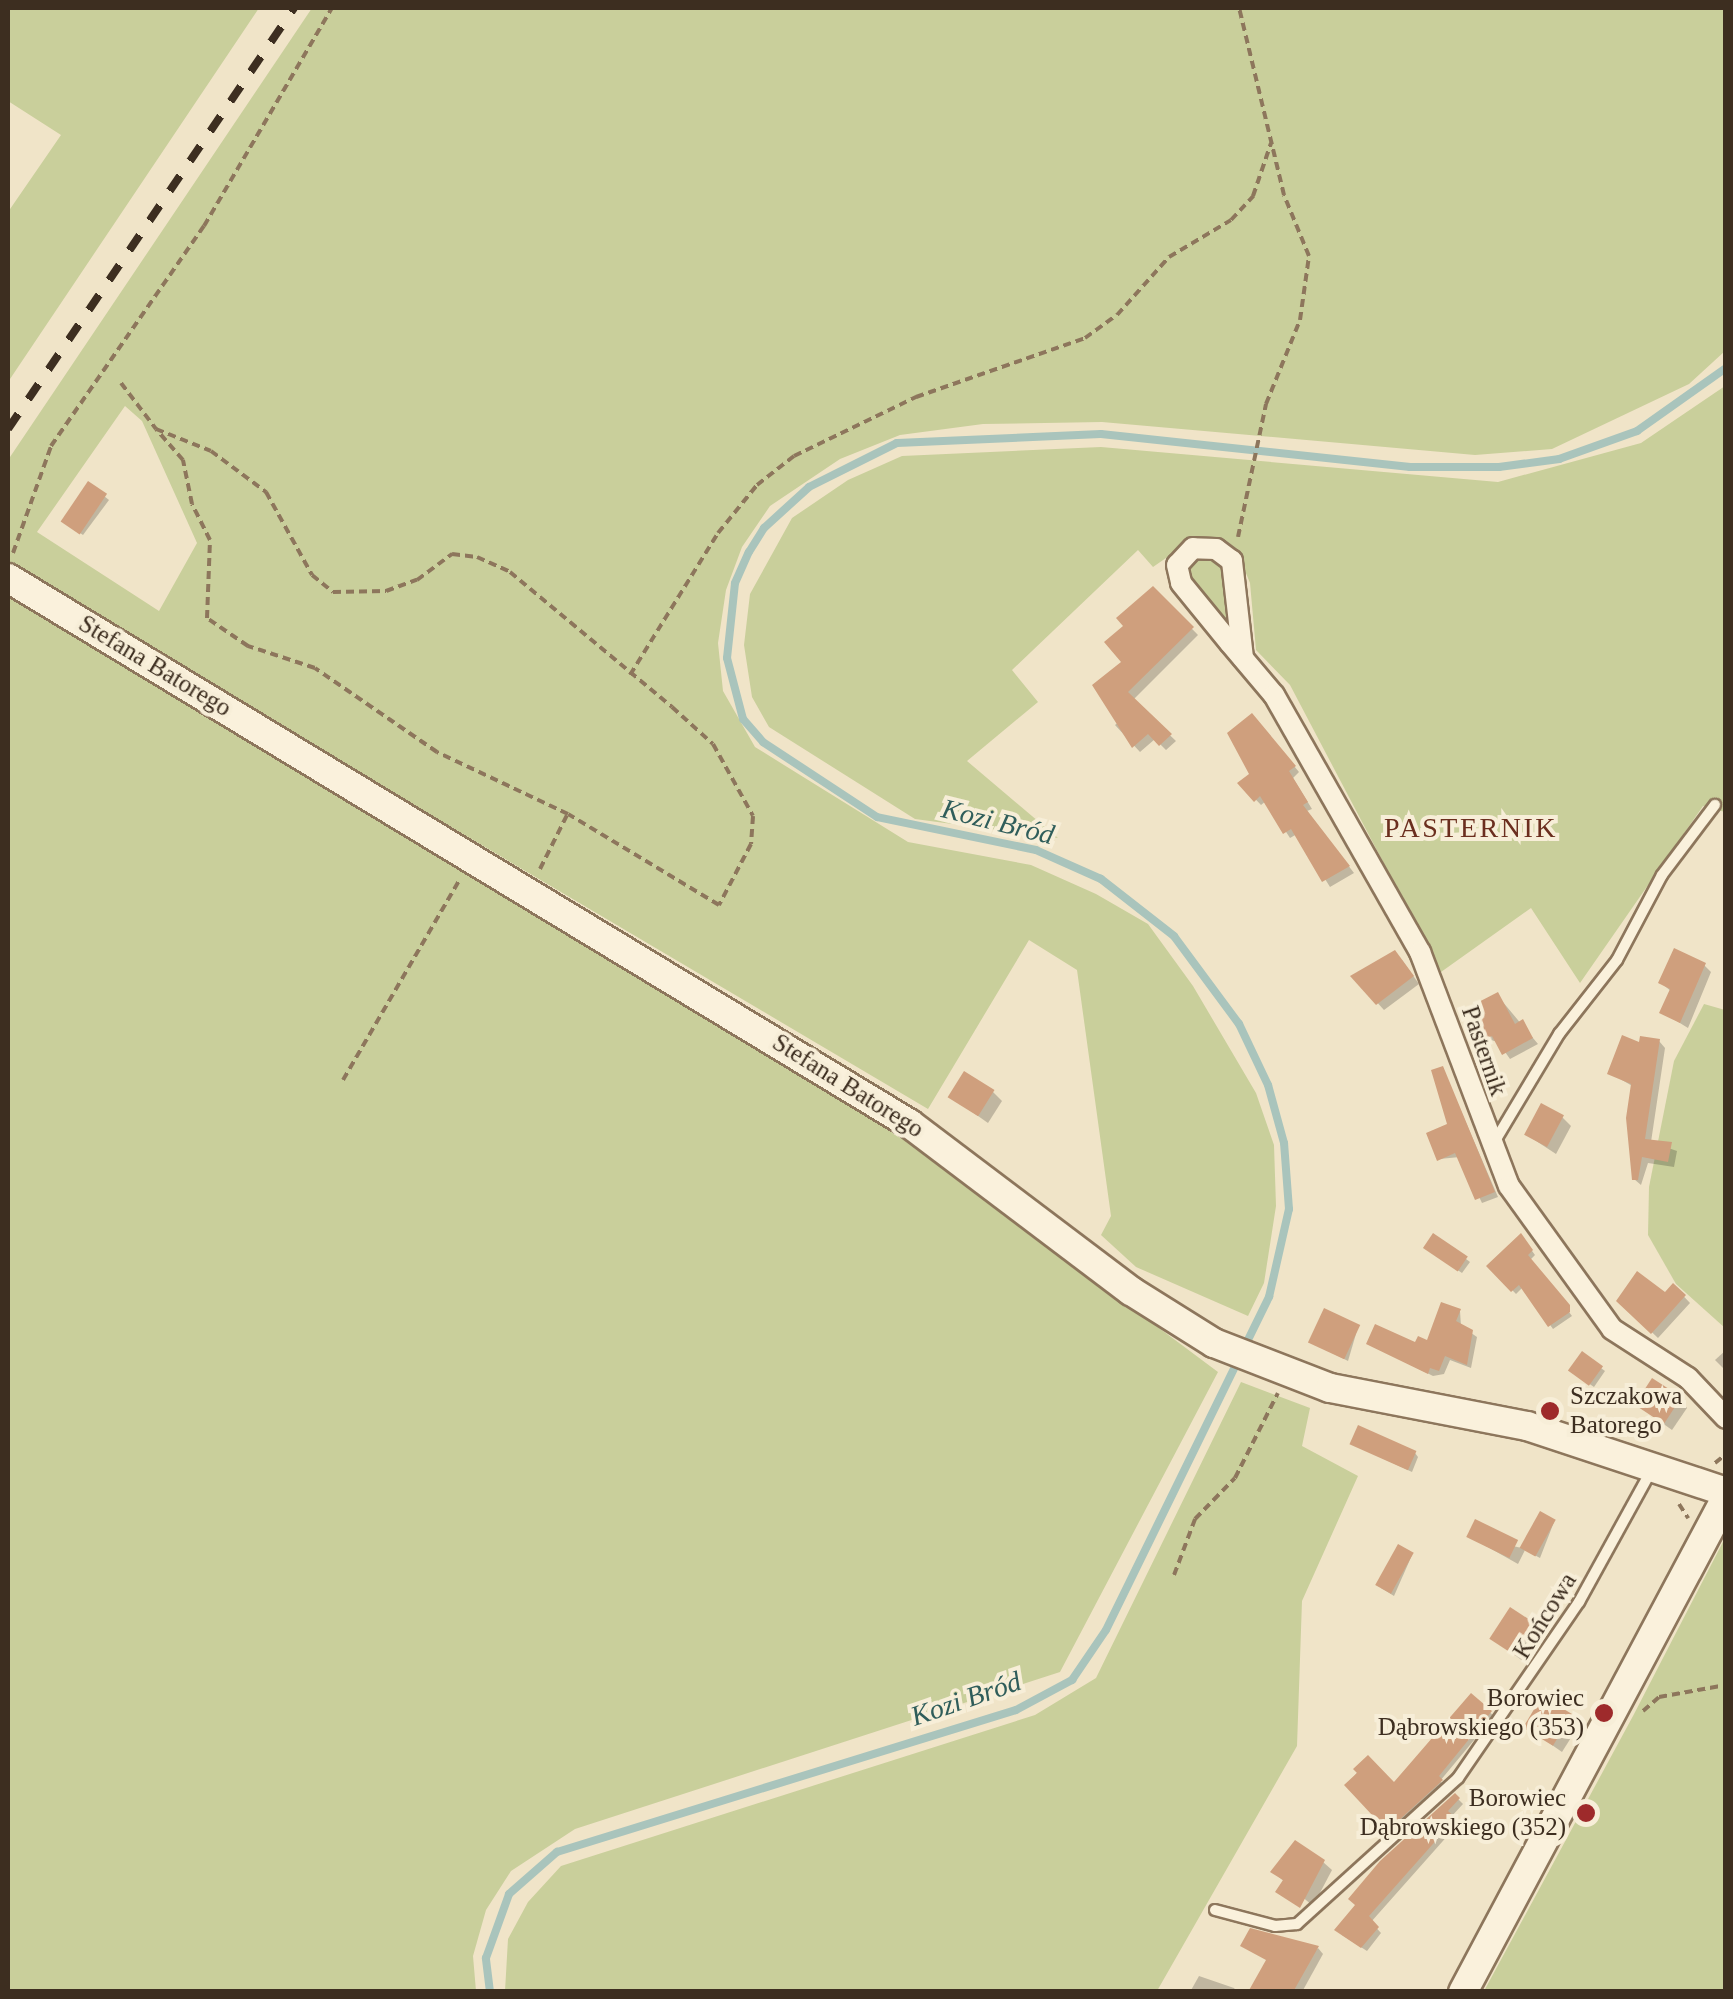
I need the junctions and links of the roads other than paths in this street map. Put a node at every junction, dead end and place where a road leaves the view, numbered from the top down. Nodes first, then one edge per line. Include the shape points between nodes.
1 (8, 578) edge
2 (1243, 658) junction
3 (1714, 805) dead end
4 (1492, 1147) junction
5 (1726, 1418) edge
6 (1654, 1466) junction
7 (1726, 1495) edge
8 (1215, 1910) dead end
9 (1463, 1992) edge

1 - 6 street, Stefana Batorego via 910,1124 1131,1291 1214,1343 1280,1373 1527,1426
2 - 2 street, Pasternik via 1232,562 1216,548 1193,548 1177,565 1181,583
2 - 4 street, Pasternik via 1274,695 1420,952
3 - 4 lane via 1662,875 1617,960 1560,1034
4 - 5 street, Pasternik via 1509,1186 1612,1330 1688,1378
6 - 7 street, Stefana Batorego
6 - 8 lane, Końcowa via 1568,1618 1458,1778 1298,1924 1275,1926
7 - 9 street

